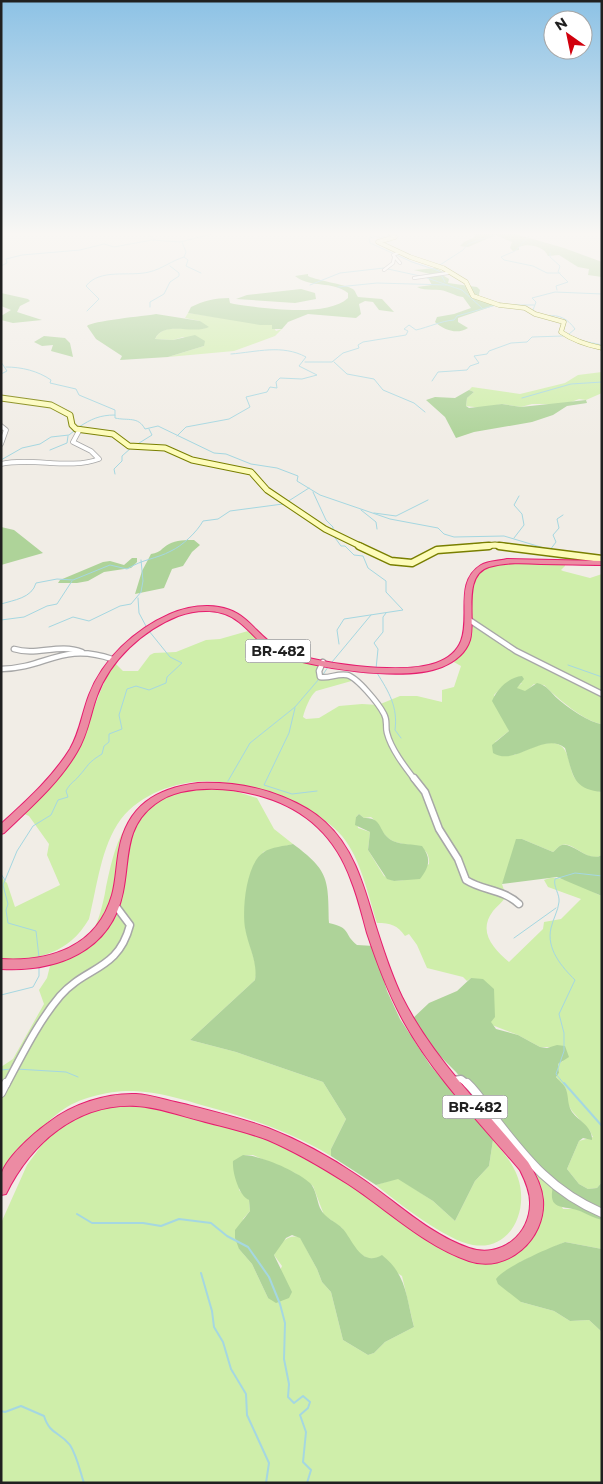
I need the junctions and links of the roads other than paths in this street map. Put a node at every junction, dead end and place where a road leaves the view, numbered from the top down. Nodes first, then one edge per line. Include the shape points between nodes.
1 (489, 302) edge
2 (602, 348) edge
3 (1, 398) edge
4 (1, 426) edge
5 (80, 429) junction
6 (1, 444) edge
7 (1, 464) edge
8 (602, 559) edge
9 (602, 563) edge
10 (468, 619) junction
11 (14, 649) dead end
12 (83, 652) junction
13 (112, 659) junction
14 (323, 662) junction
15 (1, 669) edge
16 (602, 694) edge
17 (1, 830) edge
18 (115, 904) junction
19 (520, 904) dead end
20 (1, 964) edge
21 (453, 1080) junction
22 (1, 1093) edge
23 (1, 1189) edge
24 (602, 1213) edge

1 - 2 street via 520,307 559,319 564,322 561,332
3 - 5 street via 47,403 70,415 72,425
4 - 6 street via 6,430
5 - 7 street via 73,442 98,456 94,462 49,464 19,460
5 - 8 street via 113,434 129,446 165,448 192,460 251,472 267,490 325,529 391,561 412,563 437,550 495,545
9 - 10 highway, BR-482 via 507,561 484,566 473,574 468,584
10 - 14 highway, BR-482 via 468,637 464,647 456,656 438,666 371,670
10 - 16 street via 479,629 549,670
11 - 12 street via 31,654 64,648
12 - 13 street
12 - 15 street via 62,654 24,668
13 - 14 highway, BR-482 via 129,643 170,617 189,610 209,608 237,617 257,638 276,650
13 - 17 highway, BR-482 via 100,679 80,737 62,767
14 - 19 street via 320,677 348,675 383,712 387,733 404,766 425,792 439,829 466,880 476,886 500,890
18 - 20 highway, BR-482 via 102,929 75,950 42,964
18 - 21 highway, BR-482 via 128,830 139,812 158,797 202,785 235,788 288,801 322,823 344,853 397,998 413,1028
18 - 22 street via 130,925 121,951 60,996 24,1050
21 - 23 highway, BR-482 via 524,1166 536,1193 534,1226 522,1242 497,1257 471,1255 451,1246 352,1179 291,1145 248,1128 150,1102 120,1101 73,1114 32,1144 12,1168
21 - 24 street via 461,1079 469,1084 555,1186 568,1197

